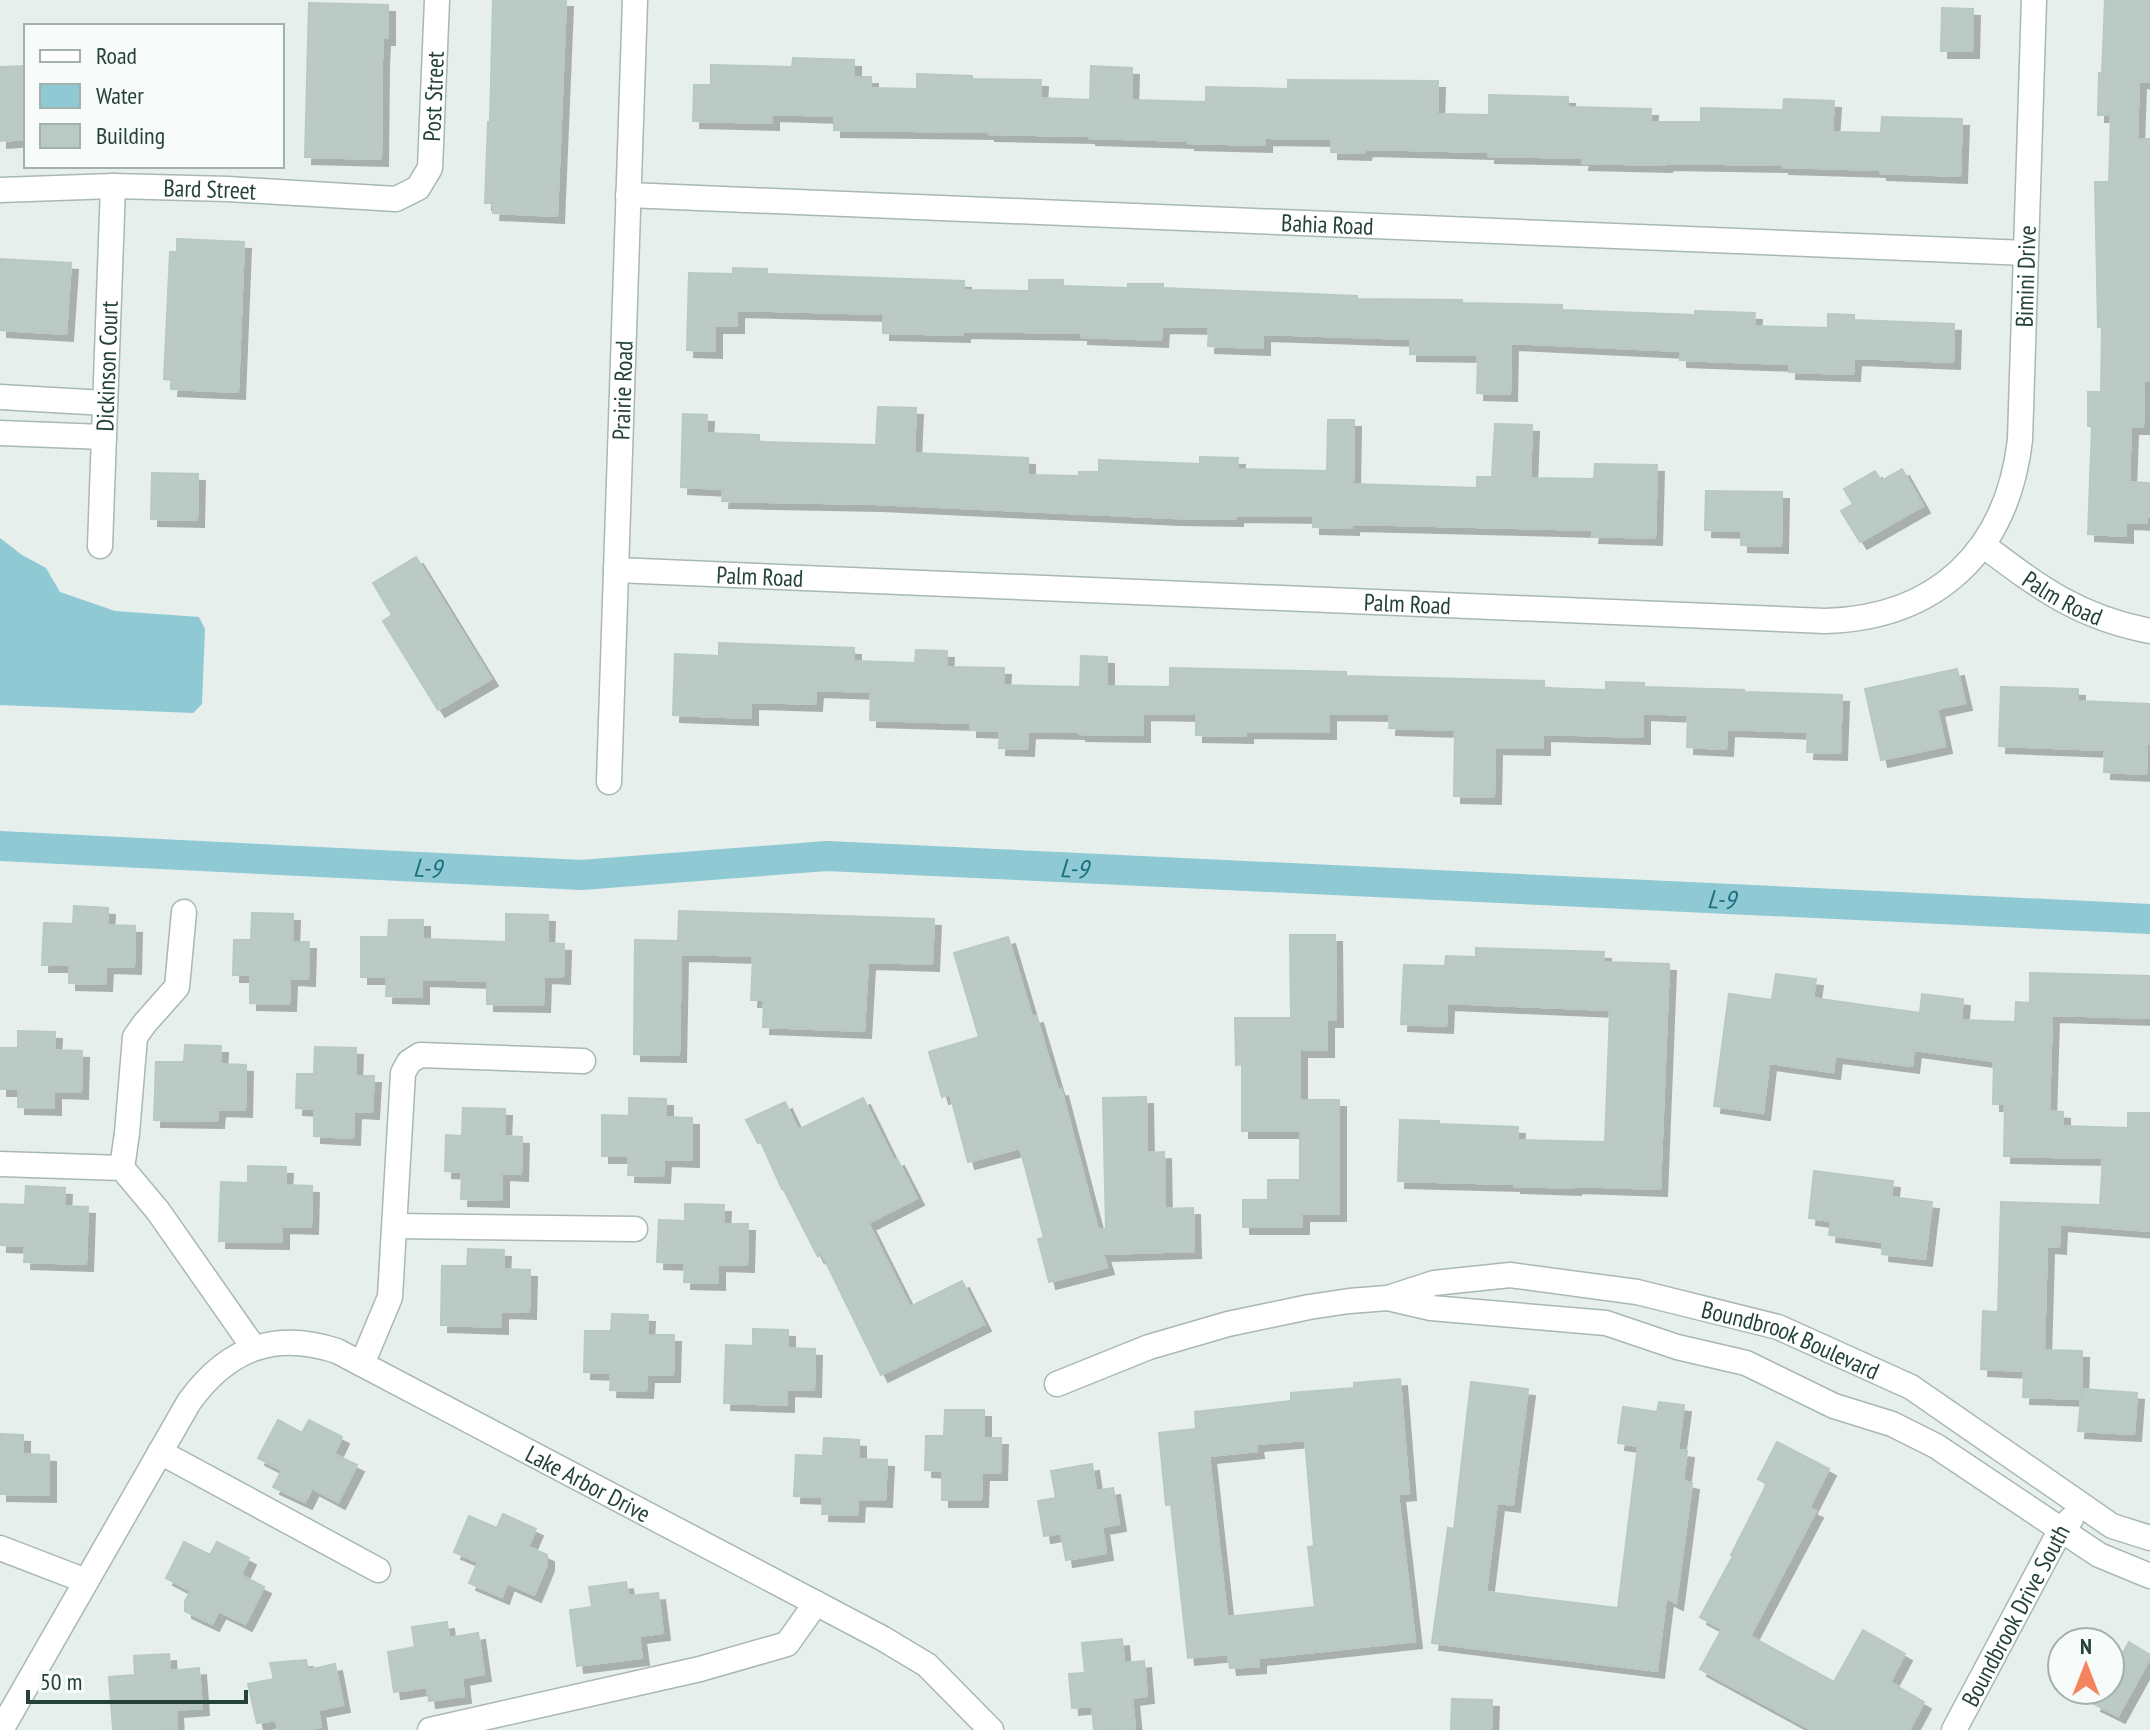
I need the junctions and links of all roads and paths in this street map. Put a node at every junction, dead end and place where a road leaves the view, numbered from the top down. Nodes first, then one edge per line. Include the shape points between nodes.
1 (437, 0) edge
2 (635, 0) edge
3 (2034, 0) edge
4 (113, 186) junction
5 (418, 188) joint
6 (0, 190) edge
7 (628, 195) junction
8 (2026, 253) junction
9 (0, 397) edge
10 (105, 403) junction
11 (0, 433) edge
12 (104, 437) junction
13 (1983, 545) junction
14 (100, 546) dead end
15 (616, 570) junction
16 (2150, 631) edge
17 (609, 782) dead end
18 (184, 912) dead end
19 (583, 1061) dead end
20 (0, 1164) edge
21 (122, 1168) junction
22 (395, 1226) junction
23 (635, 1229) dead end
24 (1388, 1298) junction
25 (254, 1348) junction
26 (362, 1364) junction
27 (1057, 1384) dead end
28 (160, 1452) junction
29 (2085, 1506) junction
30 (2061, 1529) junction
31 (2150, 1538) edge
32 (0, 1548) edge
33 (378, 1570) dead end
34 (2150, 1576) edge
35 (86, 1581) junction
36 (816, 1603) junction
37 (1, 1730) edge
38 (430, 1730) edge
39 (991, 1730) edge
40 (1954, 1730) edge

1 - 5 street, Post Street via 430,168
2 - 7 street, Prairie Road
3 - 8 street, Bimini Drive
4 - 5 street, Bard Street via 396,199
4 - 6 street, Bard Street
4 - 10 street, Dickinson Court
7 - 8 street, Bahia Road
7 - 15 street, Prairie Road
8 - 13 street, Bimini Drive via 2017,464 2005,507
9 - 10 street
10 - 12 street, Dickinson Court
11 - 12 street
12 - 14 street, Dickinson Court
13 - 15 street, Palm Road via 1931,593 1891,612 1848,620
13 - 16 street, Palm Road via 2079,610
15 - 17 street, Prairie Road
18 - 21 street via 177,987 135,1037
19 - 22 street via 420,1055 409,1062 403,1073
20 - 21 street
21 - 25 street
22 - 23 street
22 - 26 street via 390,1297
24 - 27 street, Boundbrook Boulevard via 1228,1324 1149,1347
24 - 29 street, Boundbrook Boulevard via 1434,1283 1510,1275 1637,1292 1778,1327 1911,1387
24 - 30 street, Boundbrook Boulevard via 1431,1308 1606,1323 1746,1363 1834,1406 1892,1424 1936,1446
25 - 26 street, Lake Arbor Drive via 317,1344
25 - 28 street, Lake Arbor Drive via 202,1384
26 - 36 street, Lake Arbor Drive
28 - 33 street
28 - 35 street, Lake Arbor Drive
29 - 30 street, Boundbrook Drive South
29 - 31 street, Boundbrook Boulevard via 2112,1526
30 - 34 street, Boundbrook Boulevard via 2099,1555
30 - 40 street, Boundbrook Drive South
32 - 35 street
35 - 37 street, Lake Arbor Drive
36 - 38 street via 787,1644
36 - 39 street, Lake Arbor Drive via 927,1665

